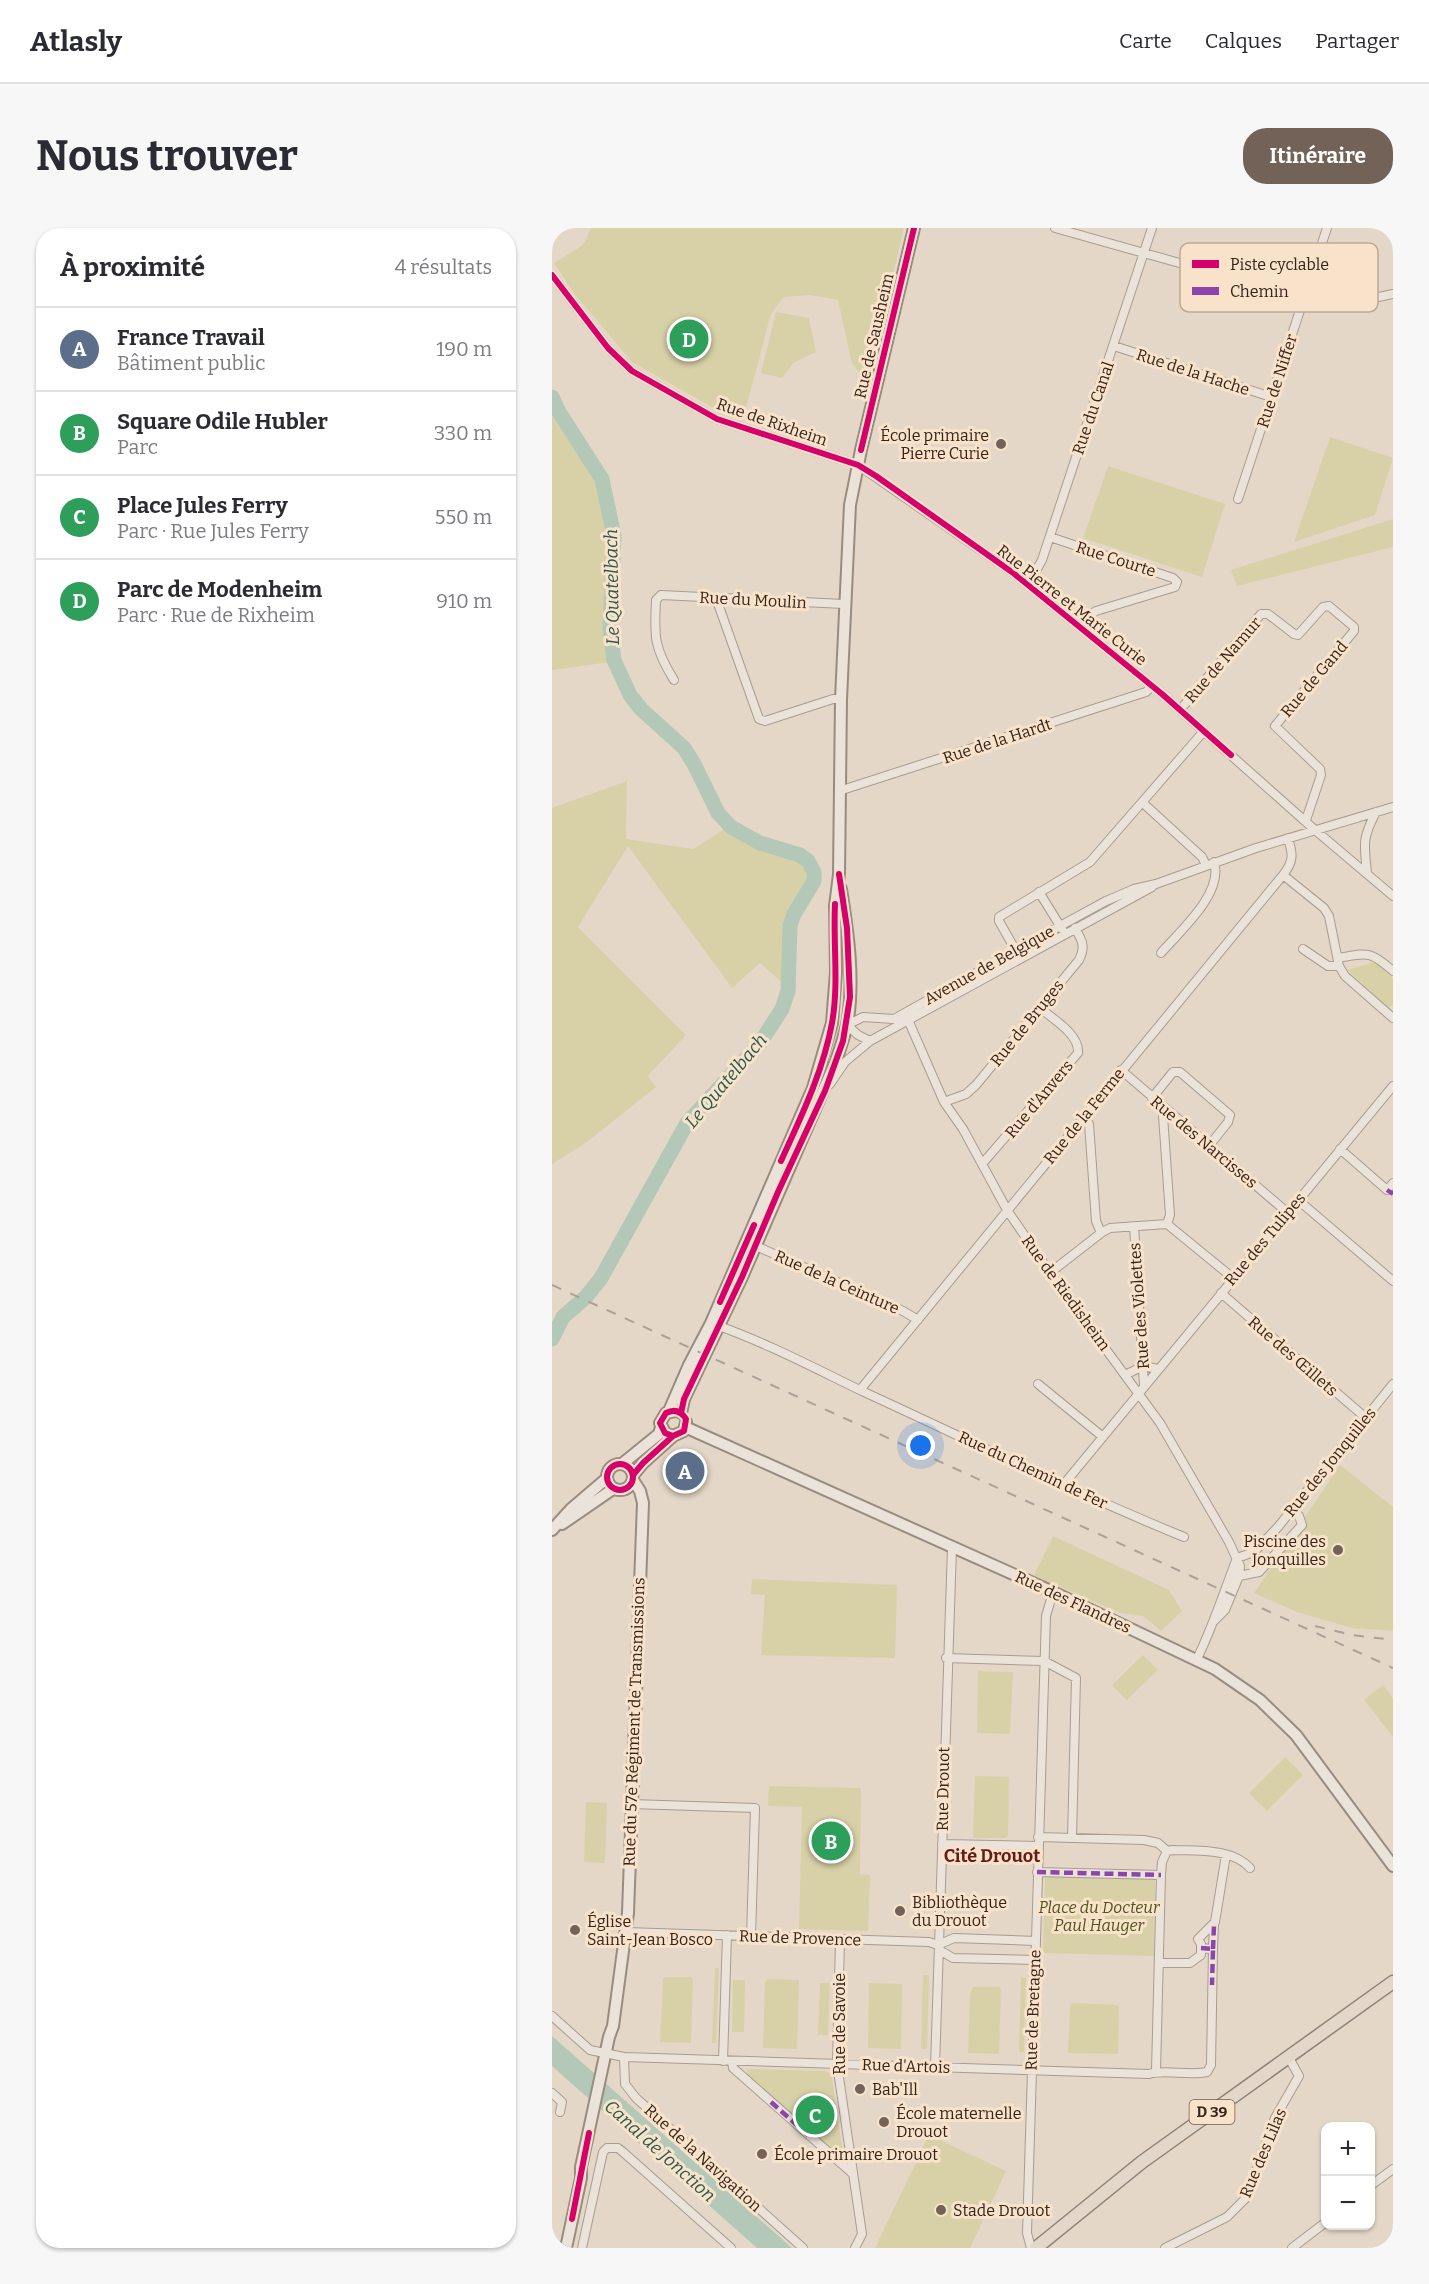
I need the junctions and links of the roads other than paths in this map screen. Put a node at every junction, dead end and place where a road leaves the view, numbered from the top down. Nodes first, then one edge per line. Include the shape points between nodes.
1 (914, 228) edge
2 (1055, 228) edge
3 (1152, 228) edge
4 (1327, 228) edge
5 (1322, 243) edge
6 (1144, 254) junction
7 (1180, 263) edge
8 (552, 275) edge
9 (1393, 294) edge
10 (1378, 297) edge
11 (1299, 312) edge
12 (1114, 346) junction
13 (1271, 397) junction
14 (858, 465) junction
15 (1238, 499) dead end
16 (1050, 537) junction
17 (1028, 585) junction
18 (716, 598) junction
19 (844, 604) junction
20 (1076, 623) junction
21 (1298, 635) joint
22 (674, 680) dead end
23 (1152, 686) junction
24 (841, 699) junction
25 (1179, 710) junction
26 (1204, 731) junction
27 (839, 792) junction
28 (1143, 803) junction
29 (1393, 807) edge
30 (1376, 812) junction
31 (1306, 820) junction
32 (1316, 830) junction
33 (1288, 838) junction
34 (1210, 863) junction
35 (1367, 873) junction
36 (839, 874) junction
37 (1283, 875) junction
38 (1156, 884) junction
39 (1040, 892) junction
40 (1393, 896) edge
41 (1060, 926) junction
42 (1076, 928) junction
43 (1064, 934) junction
44 (1303, 949) dead end
45 (1016, 951) junction
46 (1161, 953) dead end
47 (1338, 962) junction
48 (1393, 971) edge
49 (1039, 1007) junction
50 (907, 1017) junction
51 (1393, 1018) edge
52 (832, 1023) junction
53 (847, 1025) junction
54 (870, 1041) junction
55 (1121, 1070) junction
56 (1393, 1086) edge
57 (825, 1091) junction
58 (1152, 1098) junction
59 (944, 1102) junction
60 (1165, 1110) junction
61 (1084, 1117) junction
62 (1209, 1146) junction
63 (1340, 1149) junction
64 (982, 1164) junction
65 (1393, 1183) edge
66 (1390, 1192) edge
67 (1299, 1200) junction
68 (1007, 1210) junction
69 (1288, 1213) junction
70 (1167, 1224) junction
71 (1134, 1227) junction
72 (1101, 1233) junction
73 (751, 1244) junction
74 (1051, 1272) junction
75 (1233, 1278) junction
76 (1393, 1281) edge
77 (1221, 1293) junction
78 (918, 1320) junction
79 (715, 1325) junction
80 (1143, 1366) junction
81 (1158, 1369) junction
82 (1125, 1376) junction
83 (1038, 1384) dead end
84 (1393, 1384) edge
85 (1144, 1385) junction
86 (860, 1390) junction
87 (1139, 1393) junction
88 (675, 1412) junction
89 (1366, 1418) junction
90 (661, 1427) junction
91 (685, 1427) junction
92 (673, 1436) junction
93 (1102, 1437) junction
94 (622, 1464) junction
95 (633, 1478) junction
96 (606, 1479) junction
97 (1064, 1484) junction
98 (613, 1489) junction
99 (626, 1490) junction
100 (1291, 1510) junction
101 (641, 1512) junction
102 (552, 1530) edge
103 (1184, 1537) dead end
104 (952, 1547) junction
105 (1237, 1558) junction
106 (1239, 1576) junction
107 (1053, 1592) junction
108 (1214, 1621) junction
109 (946, 1658) junction
110 (1197, 1659) junction
111 (1044, 1661) junction
112 (631, 1804) junction
113 (1038, 1837) junction
114 (1072, 1838) junction
115 (942, 1844) junction
116 (1038, 1846) junction
117 (1167, 1851) junction
118 (1226, 1855) junction
119 (1393, 1866) edge
120 (1250, 1868) dead end
121 (1037, 1872) junction
122 (1161, 1875) junction
123 (1214, 1925) junction
124 (626, 1932) junction
125 (727, 1935) junction
126 (751, 1936) junction
127 (840, 1939) junction
128 (1035, 1941) junction
129 (938, 1945) junction
130 (1201, 1948) junction
131 (1213, 1949) junction
132 (1035, 1960) junction
133 (1160, 1963) junction
134 (1393, 1982) edge
135 (552, 2016) edge
136 (609, 2056) junction
137 (1288, 2056) junction
138 (624, 2057) junction
139 (723, 2061) junction
140 (732, 2061) junction
141 (837, 2064) junction
142 (935, 2067) junction
143 (1031, 2070) junction
144 (1156, 2072) junction
145 (552, 2093) edge
146 (560, 2112) dead end
147 (1393, 2169) edge
148 (852, 2173) junction
149 (1375, 2183) edge
150 (1321, 2226) edge
151 (566, 2248) edge
152 (582, 2248) edge
153 (731, 2248) edge
154 (803, 2248) edge
155 (855, 2248) edge
156 (1031, 2248) edge
157 (1036, 2248) edge
158 (1167, 2248) edge
159 (1292, 2248) edge

1 - 14 main road, Rue de Sausheim
2 - 6 street
3 - 6 street, Rue du Canal
4 - 5 street, Rue de Niffer
6 - 7 street
6 - 12 street, Rue du Canal
8 - 14 street, Rue de Rixheim via 608,348 632,371 717,419
9 - 10 street
11 - 13 street, Rue de Niffer
12 - 13 street, Rue de la Hache
12 - 16 street, Rue du Canal
13 - 15 street, Rue de Niffer
14 - 17 street, Rue Pierre et Marie Curie
14 - 19 main road, Rue de Sausheim via 850,505
16 - 17 street, Rue du Canal
16 - 20 street, Rue Courte via 1177,582 1175,586 1096,611
17 - 20 street, Rue Pierre et Marie Curie
18 - 19 street, Rue du Moulin
18 - 22 street, Rue du Moulin via 661,595 656,600 657,649
18 - 24 street via 759,719 765,721
19 - 24 main road, Rue de Sausheim
20 - 23 street, Rue Pierre et Marie Curie
21 - 25 street, Rue de Namur via 1268,614 1261,614
21 - 31 street, Rue de Gand via 1323,606 1329,606 1354,627 1275,726 1320,769
23 - 25 street, Rue Pierre et Marie Curie
23 - 27 street, Rue de la Hardt via 1135,696
24 - 27 main road, Rue de Sausheim
25 - 26 street, Rue Pierre et Marie Curie
26 - 28 street
26 - 31 street, Rue Pierre et Marie Curie
27 - 36 main road, Rue de Sausheim
28 - 34 street
28 - 39 street via 1090,862
29 - 30 street, Avenue de Belgique
30 - 32 street, Avenue de Belgique
30 - 35 street via 1364,841
31 - 32 street, Rue Pierre et Marie Curie
32 - 33 street, Avenue de Belgique
32 - 35 street, Rue Pierre et Marie Curie
33 - 34 street, Avenue de Belgique
33 - 37 street, Rue de la Ferme via 1293,858
34 - 38 street, Avenue de Belgique
34 - 46 street via 1216,878 1210,894
35 - 40 street, Rue Pierre et Marie Curie
36 - 52 main road, Rue de Sausheim
36 - 53 main road, Rue de Sausheim via 849,964
37 - 47 street via 1329,916
37 - 55 street, Rue de la Ferme
38 - 41 street, Avenue de Belgique via 1106,901
38 - 42 street, Avenue de Belgique
39 - 41 street
39 - 45 street via 999,917
41 - 43 street
41 - 45 street, Avenue de Belgique
42 - 43 street, Avenue de Belgique
42 - 49 street, Rue de Bruges via 1084,950
43 - 50 street, Avenue de Belgique
44 - 47 street via 1328,966
45 - 50 street, Avenue de Belgique
47 - 48 street via 1375,955
47 - 51 street via 1345,976
49 - 59 street, Rue de Bruges via 976,1085 966,1094
49 - 64 street, Rue d'Anvers via 1075,1039 1078,1053
50 - 53 street, Avenue de Belgique via 863,1017
50 - 54 street, Avenue de Belgique
50 - 59 street, Rue de Riedisheim
52 - 53 street
52 - 73 main road, Rue de Sausheim via 813,1088
53 - 54 street
53 - 57 main road, Rue de Sausheim
54 - 57 street, Avenue de Belgique via 845,1062
55 - 58 street, Rue des Narcisses
55 - 61 street, Rue de la Ferme
56 - 63 street, Rue des Tulipes
57 - 73 main road, Rue de Sausheim
58 - 60 street, Rue des Narcisses
58 - 62 street via 1173,1072 1180,1072 1230,1115
59 - 64 street, Rue de Riedisheim
60 - 62 street, Rue des Narcisses
60 - 70 street via 1170,1215
61 - 68 street, Rue de la Ferme
61 - 72 street via 1089,1124 1095,1221
62 - 69 street, Rue des Narcisses
63 - 66 street
63 - 67 street, Rue des Tulipes
64 - 68 street, Rue de Riedisheim
65 - 66 street
67 - 69 street, Rue des Tulipes
67 - 76 street
68 - 74 street, Rue de Riedisheim
68 - 78 street, Rue de la Ferme
69 - 75 street, Rue des Tulipes
70 - 71 street
70 - 75 street
71 - 72 street via 1110,1228
71 - 80 street, Rue des Violettes
72 - 74 street
73 - 78 street, Rue de la Ceinture
73 - 79 main road, Rue de Sausheim
74 - 82 street, Rue de Riedisheim
75 - 77 street, Rue des Tulipes
77 - 81 street, Rue des Tulipes
77 - 89 street, Rue des Œillets
78 - 86 street, Rue de la Ferme
79 - 86 street, Rue du Chemin de Fer
79 - 88 main road, Rue de Sausheim via 684,1400
80 - 81 street
80 - 82 street
80 - 85 street, Rue des Violettes
81 - 85 street, Rue des Tulipes
82 - 87 street, Rue de Riedisheim
83 - 93 street
84 - 89 street, Rue des Jonquilles
85 - 87 street, Rue des Tulipes
86 - 97 street, Rue du Chemin de Fer
87 - 93 street, Rue des Tulipes
87 - 105 street, Rue de Riedisheim via 1166,1432
88 - 90 main road via 661,1419
88 - 91 main road via 686,1419
89 - 100 street, Rue des Jonquilles
90 - 92 main road
90 - 94 main road via 659,1434
91 - 92 main road via 681,1434
91 - 104 main road, Rue des Flandres
92 - 95 main road via 643,1463
93 - 97 street, Rue des Tulipes
94 - 95 main road via 630,1468
94 - 96 main road via 610,1467
95 - 99 main road
95 - 101 main road, Rue du 57e Régiment de Transmissions via 642,1497
96 - 98 main road
96 - 102 main road
97 - 103 street, Rue du Chemin de Fer
98 - 99 main road
98 - 102 main road
99 - 101 main road
100 - 105 street, Rue des Jonquilles via 1254,1552
100 - 106 street via 1302,1525 1296,1534 1259,1572
101 - 112 main road, Rue du 57e Régiment de Transmissions
104 - 107 main road, Rue des Flandres
104 - 109 street, Rue Drouot
105 - 106 street
105 - 108 street
106 - 108 street via 1225,1610
107 - 110 main road, Rue des Flandres
107 - 111 street, Rue de Bretagne via 1046,1616
108 - 110 street
109 - 111 street
109 - 115 street, Rue Drouot
110 - 119 main road, Rue des Flandres via 1245,1688 1296,1734
111 - 113 street, Rue de Bretagne
111 - 114 street via 1077,1680
112 - 124 main road, Rue du 57e Régiment de Transmissions
112 - 126 street via 755,1808
113 - 114 street
113 - 116 street, Rue de Bretagne
114 - 117 street via 1144,1840 1158,1843
115 - 116 street
115 - 129 street, Rue Drouot
116 - 121 street, Rue de Bretagne
117 - 118 street
117 - 122 street
118 - 120 street
118 - 123 street
121 - 122 street
121 - 128 street, Rue de Bretagne
122 - 133 street
123 - 130 street via 1198,1939
123 - 131 street
124 - 125 street, Rue de Provence
124 - 136 main road
125 - 126 street, Rue de Provence
125 - 139 street
126 - 127 street, Rue de Provence
127 - 129 street, Rue de Provence
127 - 141 street, Rue de Savoie
128 - 129 street, Rue de Provence via 954,1938
128 - 132 street, Rue de Bretagne
129 - 132 street, Rue de Provence via 953,1958
129 - 142 street, Rue Drouot
130 - 131 street
130 - 133 street via 1198,1958 1190,1963
131 - 144 street, Rue d'Artois via 1211,2065 1207,2072
132 - 143 street, Rue de Bretagne
133 - 144 street
134 - 137 main road, D 39
135 - 136 street via 590,2050
136 - 138 street, Rue d'Artois
136 - 151 main road via 581,2167
137 - 157 main road, D 39 via 1142,2162
137 - 158 street, Rue des Lilas via 1299,2076 1275,2118 1247,2197 1227,2217
138 - 139 street, Rue d'Artois
138 - 154 street, Rue de la Navigation via 625,2084 636,2098
139 - 140 street, Rue d'Artois
140 - 141 street, Rue d'Artois
140 - 148 street via 733,2068
141 - 142 street, Rue d'Artois
141 - 148 street, Rue de Savoie
142 - 143 street, Rue d'Artois
143 - 144 street, Rue d'Artois
143 - 156 street, Rue de Bretagne via 1027,2232
145 - 146 street via 562,2102
147 - 149 street
148 - 155 street, Rue de Savoie via 862,2234
150 - 159 street
152 - 153 street via 607,2148 623,2152

